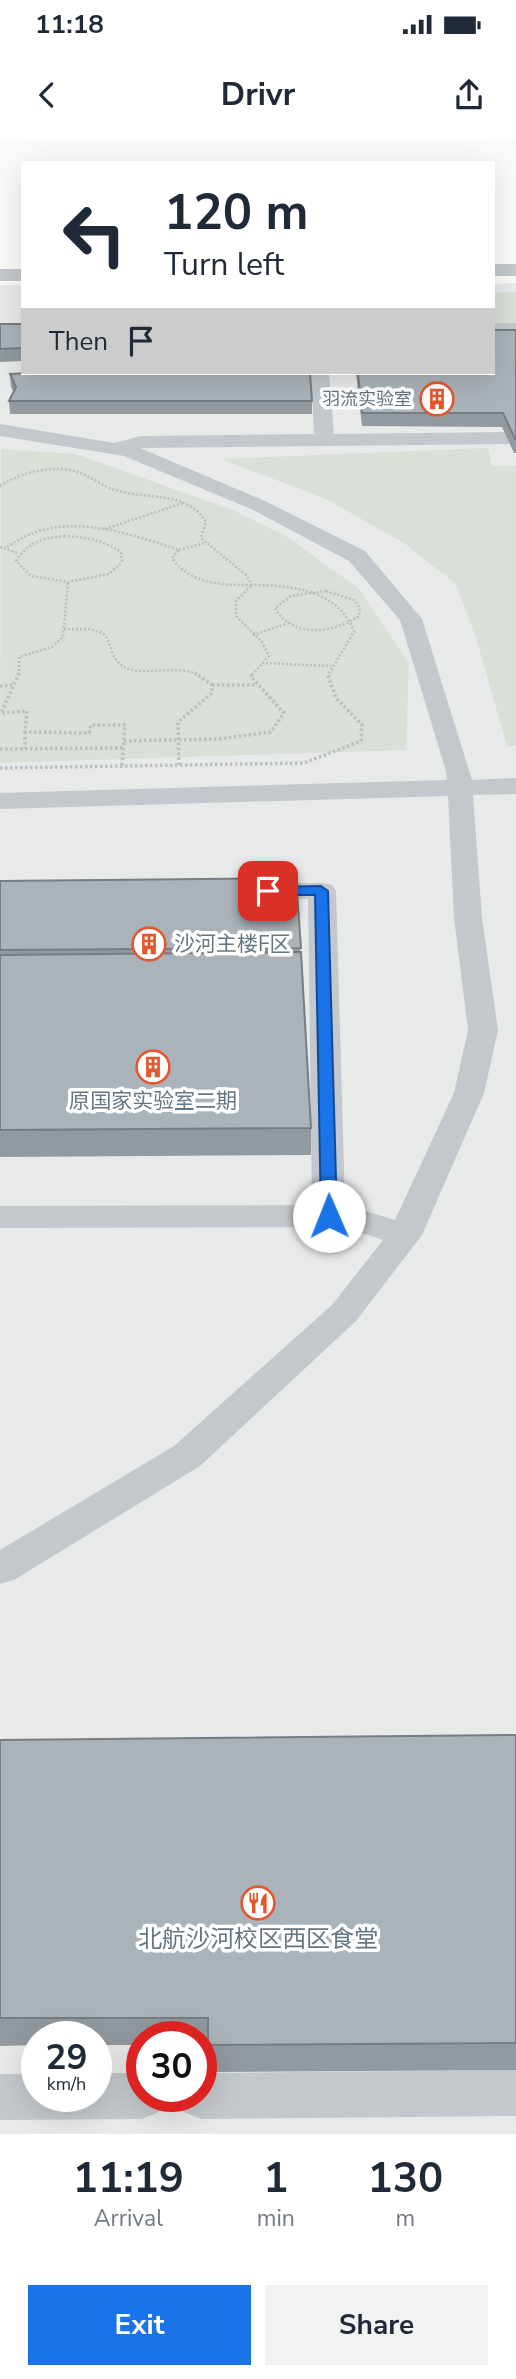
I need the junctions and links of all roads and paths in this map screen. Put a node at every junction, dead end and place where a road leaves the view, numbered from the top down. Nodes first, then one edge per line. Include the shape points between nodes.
1 (516, 258) edge
2 (495, 259) edge
3 (0, 263) edge
4 (21, 263) edge
5 (495, 270) edge
6 (516, 270) edge
7 (0, 275) edge
8 (21, 275) edge
9 (495, 328) edge
10 (516, 328) edge
11 (320, 375) edge
12 (0, 430) edge
13 (516, 438) edge
14 (324, 440) junction
15 (114, 448) junction
16 (0, 486) edge
17 (182, 503) junction
18 (104, 530) junction
19 (206, 542) junction
20 (0, 547) edge
21 (7, 547) junction
22 (179, 550) junction
23 (18, 553) junction
24 (68, 582) junction
25 (252, 585) junction
26 (309, 592) junction
27 (287, 623) junction
28 (352, 623) junction
29 (64, 629) junction
30 (253, 635) junction
31 (261, 663) junction
32 (331, 666) junction
33 (12, 685) junction
34 (212, 685) junction
35 (257, 685) junction
36 (0, 686) edge
37 (0, 714) edge
38 (25, 732) junction
39 (124, 741) junction
40 (179, 741) junction
41 (123, 748) junction
42 (0, 749) edge
43 (25, 749) junction
44 (179, 765) junction
45 (122, 766) junction
46 (0, 768) edge
47 (121, 774) dead end
48 (516, 786) edge
49 (458, 788) junction
50 (0, 801) edge
51 (224, 892) edge
52 (0, 1216) edge
53 (329, 1216) junction
54 (405, 1235) junction
55 (0, 1569) edge
56 (516, 2093) edge
57 (217, 2096) edge
58 (0, 2097) edge
59 (21, 2097) edge

1 - 2 street
3 - 4 street
5 - 6 street
7 - 8 street
9 - 10 street
11 - 14 street
12 - 15 street
13 - 14 street
14 - 15 street via 141,442
15 - 49 street via 258,505 358,556 411,619 459,771
16 - 17 path via 29,472 64,469 81,472 113,489
17 - 18 path
17 - 19 path via 197,508 203,516 201,538
18 - 21 path via 48,527 15,539
18 - 22 path
19 - 22 path
19 - 25 path
20 - 21 path
21 - 23 path
22 - 25 path via 172,558 176,566 195,579
23 - 24 path via 18,568 29,575
23 - 24 path via 48,538 73,536 94,538 121,552 122,562 109,574
24 - 29 path
25 - 26 path via 279,584
25 - 30 path via 236,601 236,616
26 - 27 path via 292,595 275,608
26 - 28 path via 327,600
26 - 28 path via 354,600 360,608
27 - 28 path via 320,630
27 - 30 path
28 - 32 path via 354,632
29 - 33 path via 60,642 52,647 19,657 19,675
29 - 34 path via 97,630 107,636 116,662 124,667 194,672
30 - 31 path via 269,656
31 - 32 path
31 - 35 path via 251,676
32 - 44 path via 327,672 336,698 362,725 360,741 304,763
33 - 36 path
33 - 37 path
34 - 35 path
34 - 40 path via 212,693 178,722
35 - 40 path via 284,713 271,732
37 - 38 path via 27,712
38 - 39 path via 89,733 91,725 125,725
38 - 43 path
39 - 40 path
39 - 41 path
40 - 44 path
41 - 43 path
41 - 45 path
42 - 43 path
44 - 45 path
45 - 46 path
45 - 47 path
48 - 49 street
49 - 50 street
49 - 54 street via 483,1030 469,1093
51 - 53 street via 321,891
52 - 53 street
53 - 54 street via 346,1216
54 - 55 street via 344,1313 187,1455
56 - 57 street
58 - 59 street

